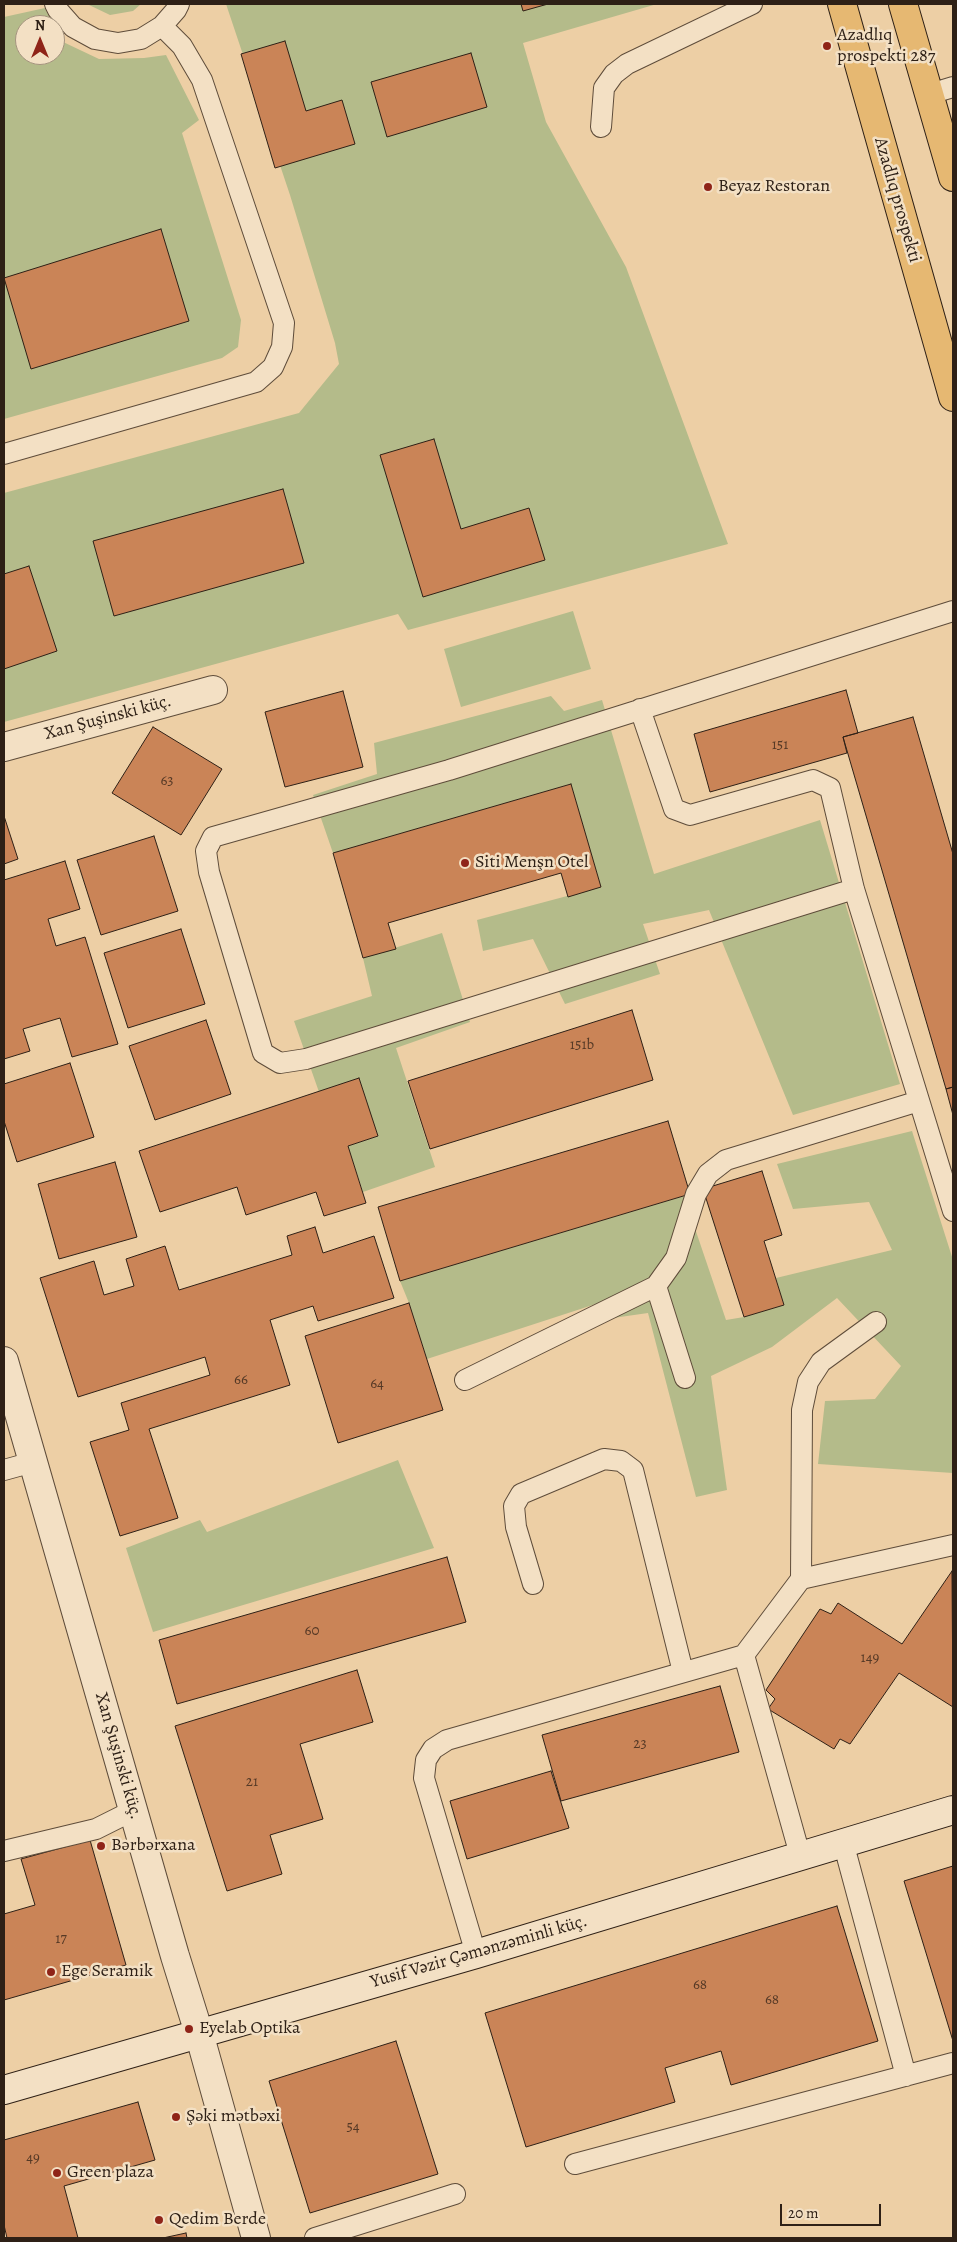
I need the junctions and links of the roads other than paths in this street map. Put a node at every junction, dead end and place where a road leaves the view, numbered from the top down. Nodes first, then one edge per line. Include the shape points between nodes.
1 (56, 4) edge
2 (179, 4) edge
3 (752, 4) edge
4 (842, 4) edge
5 (903, 4) edge
6 (162, 26) junction
7 (942, 90) edge
8 (601, 127) dead end
9 (953, 177) edge
10 (953, 396) edge
11 (4, 454) edge
12 (953, 611) edge
13 (212, 690) dead end
14 (640, 710) junction
15 (4, 747) edge
16 (854, 889) junction
17 (919, 1101) junction
18 (953, 1212) edge
19 (656, 1286) junction
20 (876, 1322) dead end
21 (4, 1360) edge
22 (685, 1378) dead end
23 (465, 1380) dead end
24 (33, 1462) junction
25 (4, 1470) edge
26 (953, 1545) edge
27 (801, 1579) junction
28 (533, 1584) dead end
29 (744, 1655) junction
30 (683, 1672) junction
31 (134, 1810) junction
32 (953, 1810) edge
33 (843, 1842) junction
34 (4, 1851) edge
35 (800, 1855) junction
36 (476, 1954) junction
37 (199, 2033) junction
38 (953, 2063) edge
39 (906, 2076) junction
40 (4, 2090) edge
41 (575, 2164) dead end
42 (454, 2194) dead end
43 (256, 2238) edge
44 (315, 2238) edge

1 - 6 lane via 73,27 94,39 118,43 142,38
2 - 6 lane
3 - 8 lane via 627,64 604,88
4 - 10 main road, Azadlıq prospekti
5 - 7 main road
6 - 11 lane via 182,46 202,80 284,323 282,347 273,367 256,382
7 - 9 main road
12 - 14 lane
13 - 15 street, Xan Şuşinski küç.
14 - 16 lane via 674,809 690,815 813,780 830,788
14 - 16 lane via 448,770 213,837 206,851 209,872 263,1053 280,1063 306,1059
16 - 17 lane
17 - 18 lane
17 - 19 lane via 726,1160 708,1174 696,1194 676,1258
19 - 22 lane
19 - 23 lane
20 - 27 lane via 822,1362 808,1382 802,1410
21 - 24 street, Xan Şuşinski küç.
24 - 25 lane
24 - 31 street, Xan Şuşinski küç.
26 - 27 lane
27 - 29 lane
28 - 30 lane via 516,1527 514,1506 521,1494 604,1459 621,1461 633,1470
29 - 30 lane
29 - 35 lane
30 - 36 lane via 447,1740 433,1749 426,1760 424,1778
31 - 34 lane via 96,1829
31 - 37 street, Xan Şuşinski küç.
32 - 33 street, Yusif Vəzir Çəmənzəminli küç.
33 - 35 street, Yusif Vəzir Çəmənzəminli küç.
33 - 39 lane
35 - 36 street, Yusif Vəzir Çəmənzəminli küç.
36 - 37 street, Yusif Vəzir Çəmənzəminli küç.
37 - 40 street, Yusif Vəzir Çəmənzəminli küç.
37 - 43 street, Xan Şuşinski küç.
38 - 39 lane
39 - 41 lane
42 - 44 lane

